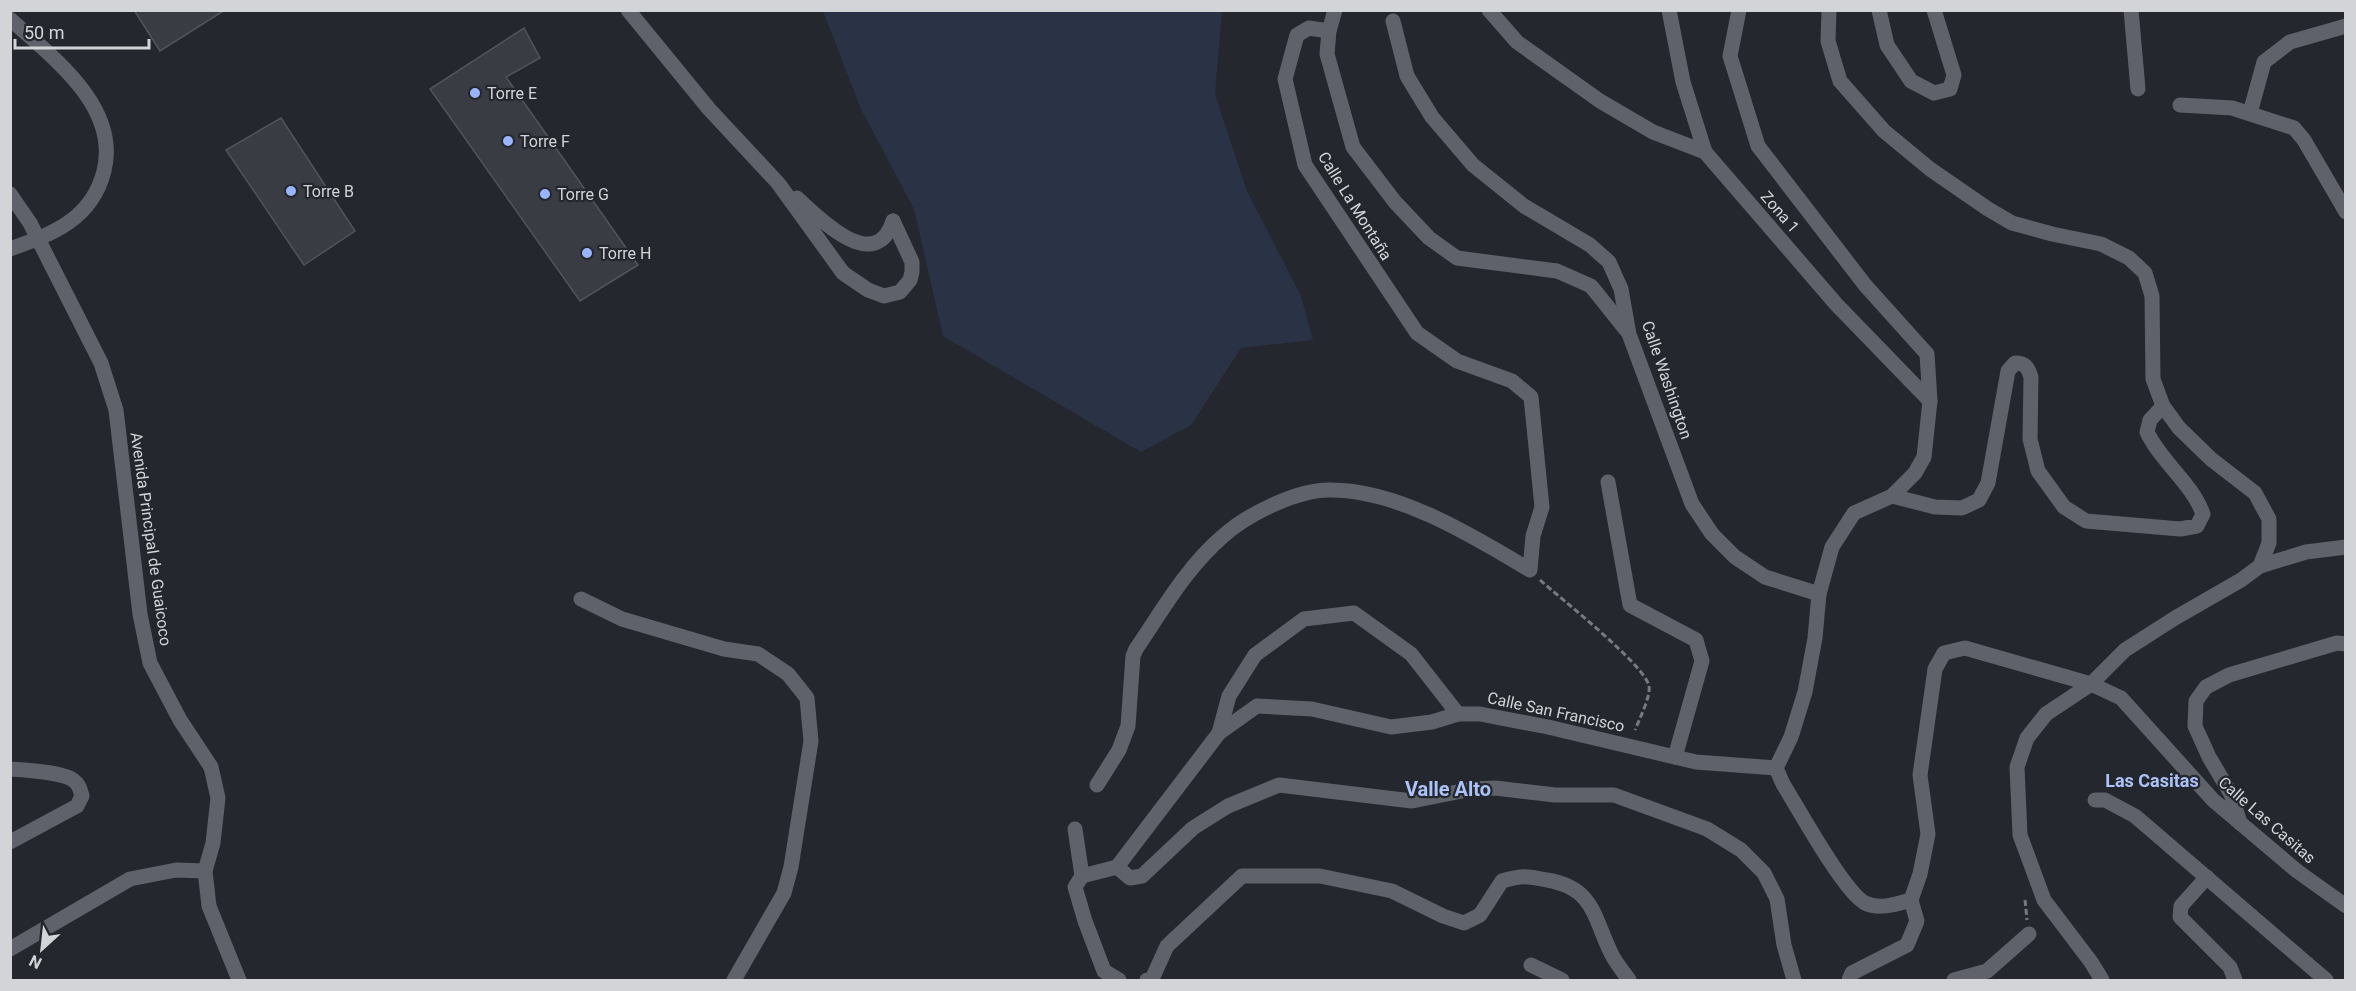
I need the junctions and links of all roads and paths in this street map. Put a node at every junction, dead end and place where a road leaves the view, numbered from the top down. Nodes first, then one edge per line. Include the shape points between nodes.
1 (628, 10) edge
2 (1335, 10) edge
3 (1490, 10) edge
4 (1669, 10) edge
5 (1739, 10) edge
6 (1829, 10) edge
7 (1879, 10) edge
8 (1935, 10) edge
9 (2131, 10) edge
10 (10, 19) edge
11 (1393, 21) dead end
12 (2346, 26) edge
13 (1329, 31) junction
14 (2138, 89) dead end
15 (2180, 105) dead end
16 (2250, 113) junction
17 (1705, 152) junction
18 (778, 183) junction
19 (10, 194) edge
20 (2346, 212) edge
21 (10, 249) edge
22 (1629, 334) junction
23 (1930, 401) junction
24 (2163, 406) junction
25 (1608, 482) dead end
26 (1892, 496) junction
27 (2346, 547) edge
28 (2260, 566) junction
29 (1530, 570) junction
30 (1819, 594) junction
31 (581, 599) dead end
32 (2346, 644) edge
33 (2091, 684) junction
34 (1458, 714) junction
35 (1219, 733) junction
36 (1630, 746) junction
37 (1675, 757) junction
38 (1776, 768) junction
39 (10, 769) edge
40 (1097, 785) dead end
41 (2095, 800) dead end
42 (2240, 823) junction
43 (1076, 829) dead end
44 (10, 842) edge
45 (1117, 867) junction
46 (206, 871) junction
47 (1082, 876) junction
48 (2207, 876) junction
49 (1911, 900) junction
50 (2346, 906) edge
51 (2029, 934) dead end
52 (10, 949) edge
53 (1531, 965) dead end
54 (239, 981) edge
55 (734, 981) edge
56 (1119, 981) edge
57 (1147, 981) edge
58 (1562, 981) edge
59 (1629, 981) edge
60 (1794, 981) edge
61 (1849, 981) edge
62 (1954, 981) edge
63 (2102, 981) edge
64 (2235, 981) edge
65 (2326, 981) edge

1 - 18 street via 709,109
2 - 13 street
3 - 17 street via 1517,42 1600,101 1653,132
4 - 17 street, Zona 1 via 1683,82
5 - 23 street via 1730,56 1758,146 1864,285 1927,354
6 - 24 street via 1828,41 1840,81 1884,131 2012,223 2101,244 2129,258 2145,273 2152,296 2153,379
7 - 8 street via 1887,45 1911,81 1934,93 1950,89 1954,75
9 - 14 street
10 - 21 street via 61,65 84,93 104,128 108,147 101,185 77,218
11 - 22 street, Calle Washington via 1407,76 1432,117 1473,165 1524,206 1590,245 1609,262 1621,289
12 - 16 street via 2290,42 2264,63
13 - 22 street, Calle La Montaña via 1327,54 1353,147 1395,202 1429,238 1457,258 1557,271 1591,286
13 - 29 street, Calle La Montaña via 1309,28 1297,35 1285,79 1305,165 1417,333 1457,361 1512,381 1531,397 1542,507 1533,536
15 - 16 street
16 - 20 street via 2294,128
17 - 23 street, Zona 1 via 1836,304
18 - 18 street via 843,273 884,296 906,286 912,262 893,221 883,240 855,242 836,233
19 - 46 street, Avenida Principal de Guaicoco via 30,223 101,363 116,410 140,614 150,663 211,767 218,798
22 - 30 street, Calle Washington via 1692,504 1712,534 1735,557 1765,577
23 - 26 street via 1924,457 1915,473
24 - 26 street via 2150,420 2147,432 2155,448 2199,502 2203,514 2197,526 2180,530 2086,522 2064,507 2038,471 2030,439 2031,377 2022,363 2015,363 2008,370 1988,483 1979,501 1962,508 1935,507
24 - 28 street via 2211,459 2255,493 2269,519 2268,543
25 - 37 street via 1630,605 1696,640 1702,661
26 - 30 street via 1854,513 1832,547
27 - 28 street via 2306,552
28 - 33 street via 2125,650
29 - 36 path via 1647,678 1650,689
29 - 40 street via 1460,529 1368,493 1327,489 1284,500 1249,517 1221,537 1179,585 1136,649 1128,726 1119,750
30 - 38 street via 1805,692
31 - 55 street via 622,619 724,649 758,654 788,674 807,698 811,741 791,867 783,893
32 - 42 street via 2337,643 2229,675 2206,687 2196,701 2195,726 2231,794
33 - 42 street, Calle Las Casitas via 2121,698 2213,800
33 - 49 street, Calle Las Casitas via 1965,648 1944,653 1935,669 1920,775 1928,834
33 - 63 street via 2046,714 2027,738 2017,767 2019,835 2044,900
34 - 35 street, Calle San Francisco via 1391,727 1312,709 1257,706
34 - 35 street via 1411,654 1354,613 1304,618 1255,655 1229,696
34 - 36 street, Calle San Francisco via 1480,714
35 - 45 street, Calle San Francisco
36 - 37 street, Calle San Francisco
37 - 38 street, Calle San Francisco
38 - 49 street via 1848,887 1866,903 1885,907
39 - 44 street via 71,778 80,786 82,796 77,806
41 - 48 street via 2105,800 2135,816
42 - 50 street, Calle Las Casitas
43 - 47 street
45 - 47 street
45 - 60 street via 1130,878 1142,876 1193,828 1228,806 1279,785 1412,801 1495,788 1555,795 1614,795 1707,829 1742,850 1764,873 1777,898
46 - 52 street via 176,870 130,879
46 - 54 street, Avenida Principal de Guaicoco via 209,906
47 - 56 street via 1075,887 1085,921 1104,970
48 - 64 street via 2181,906 2180,917 2230,967
48 - 65 street
49 - 61 street via 1917,921 1907,945 1852,974
51 - 62 street via 1987,971
53 - 58 street
57 - 59 street via 1152,980 1167,946 1242,876 1320,876 1392,891 1464,923 1480,915 1502,881 1523,875 1580,891

